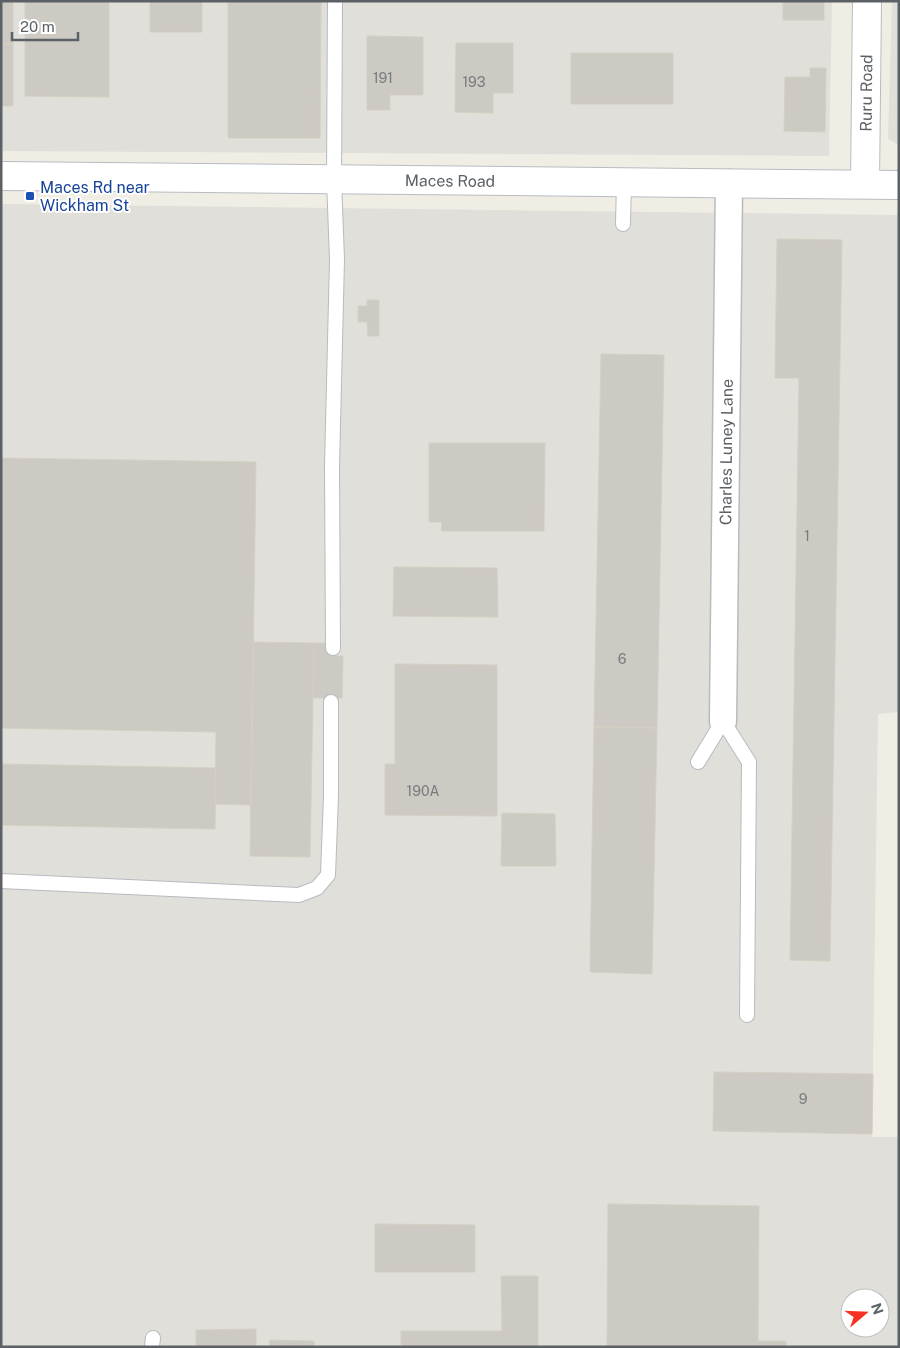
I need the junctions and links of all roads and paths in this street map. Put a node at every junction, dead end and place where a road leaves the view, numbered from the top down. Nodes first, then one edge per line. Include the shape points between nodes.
1 (335, 1) edge
2 (867, 1) edge
3 (1, 176) edge
4 (334, 180) junction
5 (624, 181) junction
6 (729, 183) junction
7 (865, 184) junction
8 (899, 185) edge
9 (623, 224) dead end
10 (333, 648) dead end
11 (332, 702) dead end
12 (723, 721) junction
13 (698, 762) dead end
14 (1, 881) edge
15 (747, 1014) dead end

1 - 4 lane
2 - 7 street, Ruru Road
3 - 4 street, Maces Road
4 - 5 street, Maces Road
4 - 10 lane via 337,259 332,466
5 - 6 street, Maces Road
5 - 9 lane
6 - 7 street, Maces Road
6 - 12 street, Charles Luney Lane via 727,403 720,492 716,640
7 - 8 street, Maces Road
11 - 14 lane via 328,875 317,888 299,895
12 - 13 lane
12 - 15 lane via 749,762

